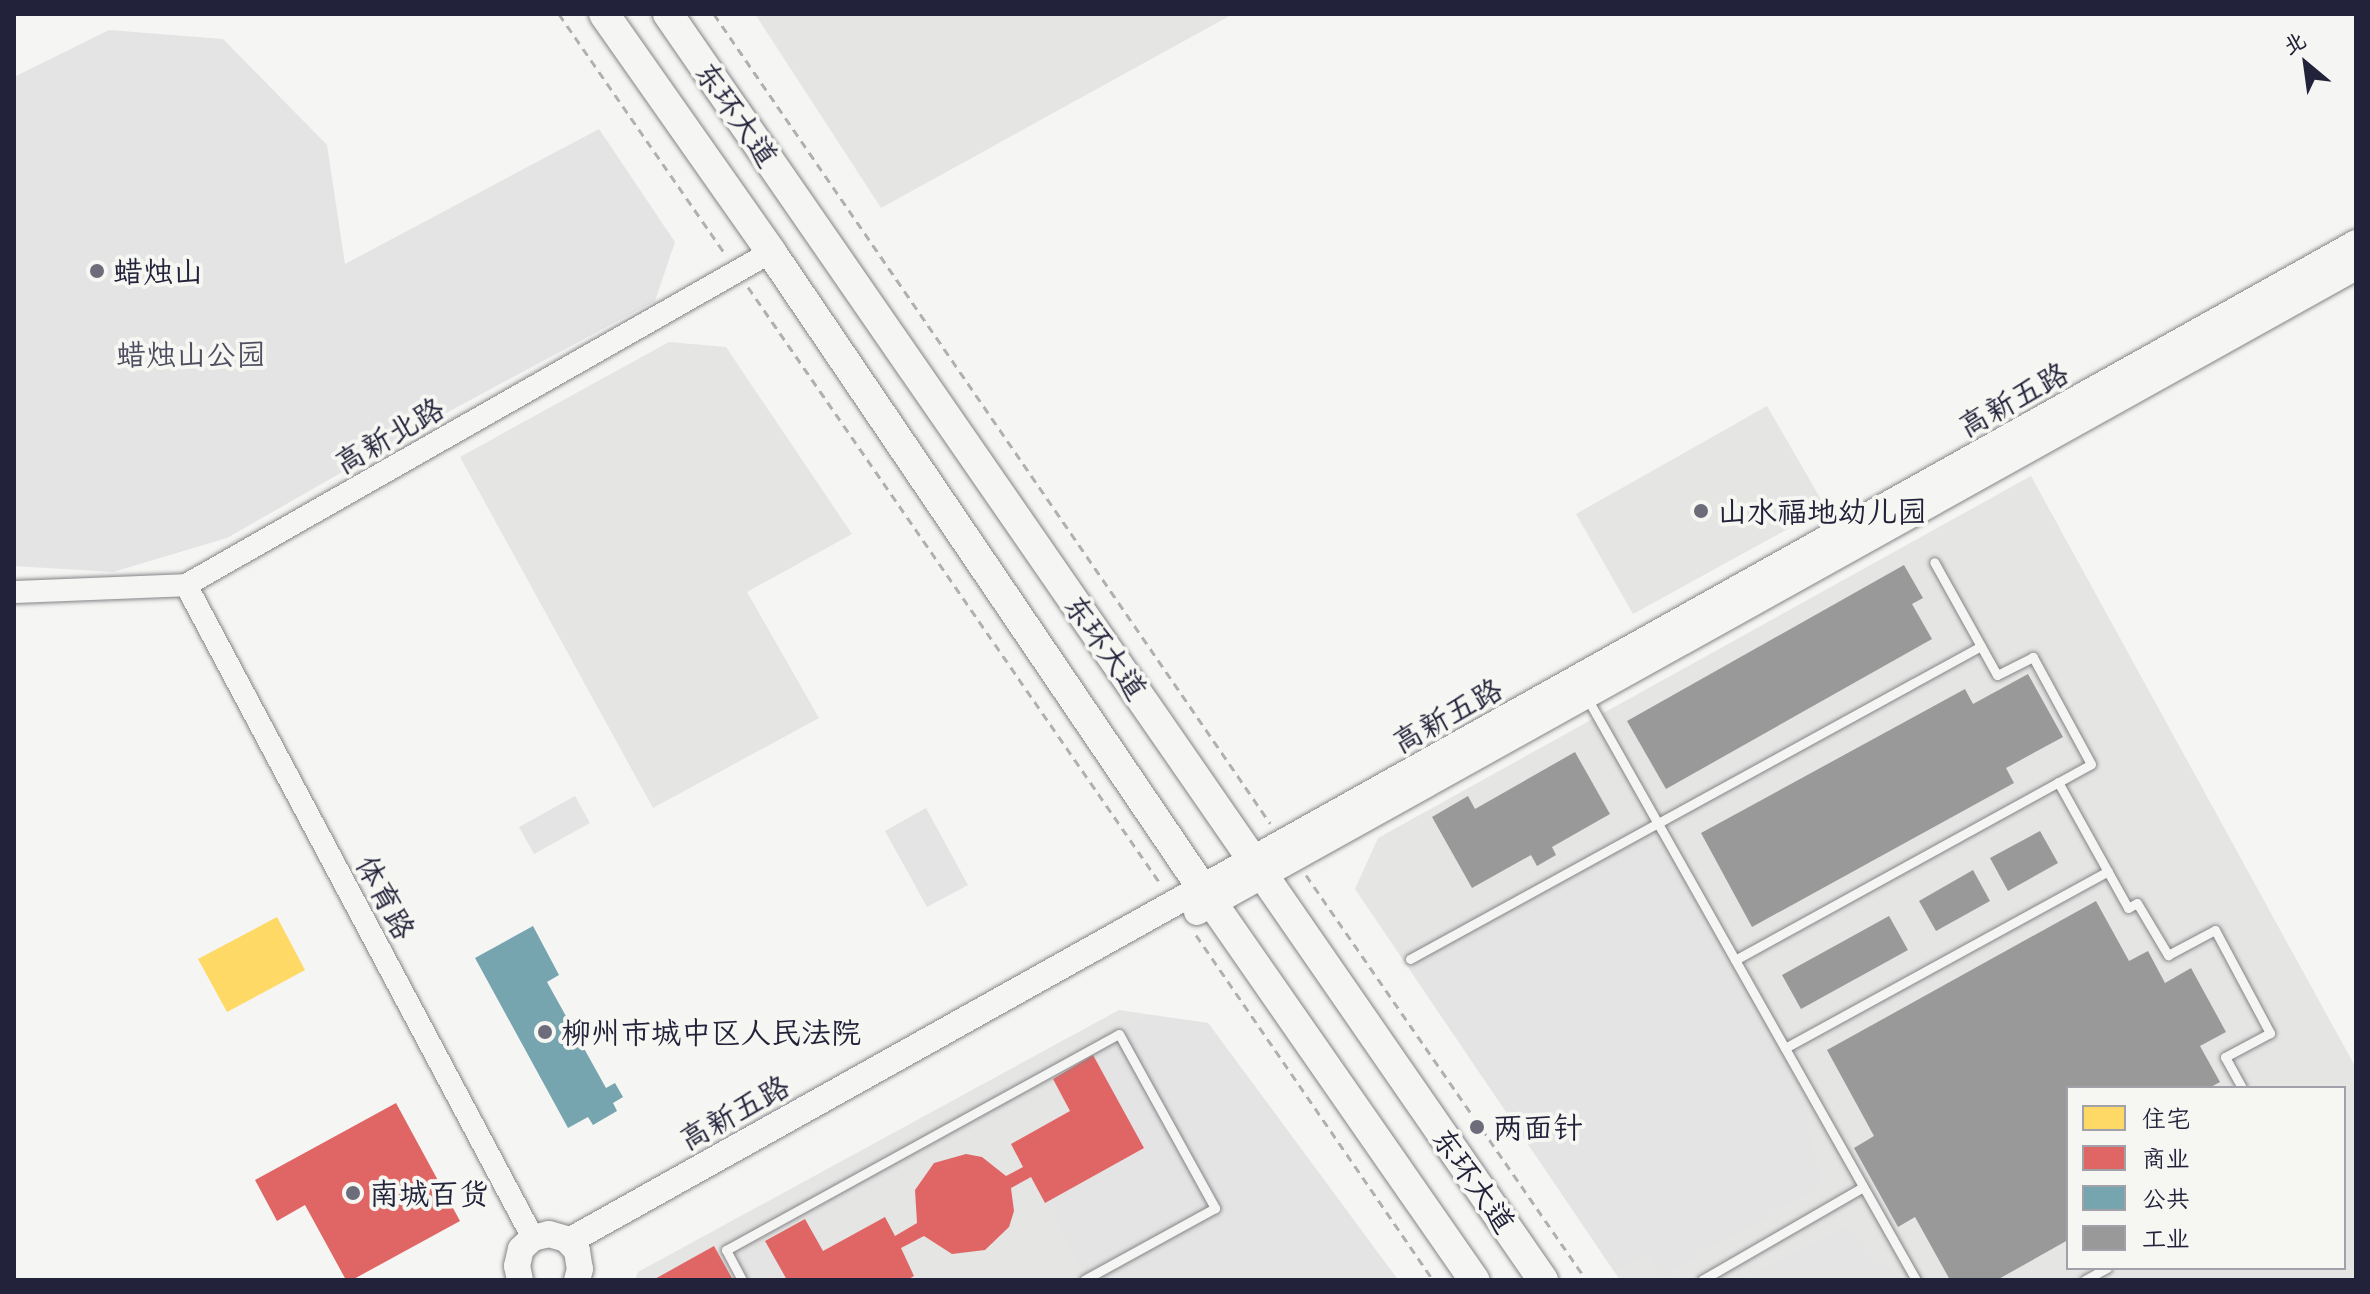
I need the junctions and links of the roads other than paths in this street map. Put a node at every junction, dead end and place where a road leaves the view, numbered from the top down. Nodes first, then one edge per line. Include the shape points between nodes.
1 (604, 14) edge
2 (668, 14) edge
3 (2356, 250) edge
4 (771, 252) junction
5 (1934, 562) dead end
6 (186, 585) junction
7 (14, 592) edge
8 (1981, 646) junction
9 (1587, 696) junction
10 (2058, 782) junction
11 (1658, 823) junction
12 (1289, 851) junction
13 (1258, 868) junction
14 (2108, 871) junction
15 (1208, 896) junction
16 (1410, 959) dead end
17 (1735, 960) junction
18 (1785, 1048) junction
19 (2241, 1086) edge
20 (1863, 1187) junction
21 (533, 1238) junction
22 (575, 1259) edge
23 (2103, 1270) edge
24 (520, 1280) edge
25 (742, 1280) edge
26 (1084, 1280) edge
27 (1474, 1280) edge
28 (1543, 1280) edge
29 (1702, 1280) edge
30 (1916, 1280) edge
31 (2085, 1280) edge

1 - 4 highway, 东环大道
2 - 13 highway, 东环大道
3 - 9 main road, 高新五路
3 - 12 main road, 高新五路
4 - 6 street, 高新北路
4 - 15 highway, 东环大道
5 - 8 lane
6 - 7 street, 高新北路
6 - 21 street, 体育路
8 - 10 lane via 1997,675 2033,657 2091,764
8 - 11 lane
9 - 11 lane
9 - 12 main road, 高新五路
10 - 14 lane
10 - 17 lane
11 - 16 lane
11 - 17 lane
12 - 13 main road, 高新五路
13 - 15 main road, 高新五路
13 - 28 highway, 东环大道
14 - 18 lane
14 - 19 lane via 2128,908 2137,903 2168,955 2215,930 2270,1033 2225,1057
15 - 22 main road, 高新五路
15 - 27 highway, 东环大道
17 - 18 lane
18 - 20 lane
20 - 29 lane
20 - 30 lane
21 - 22 main road via 549,1234
21 - 24 main road via 518,1257
23 - 31 lane
25 - 26 lane via 726,1250 1119,1034 1215,1208

